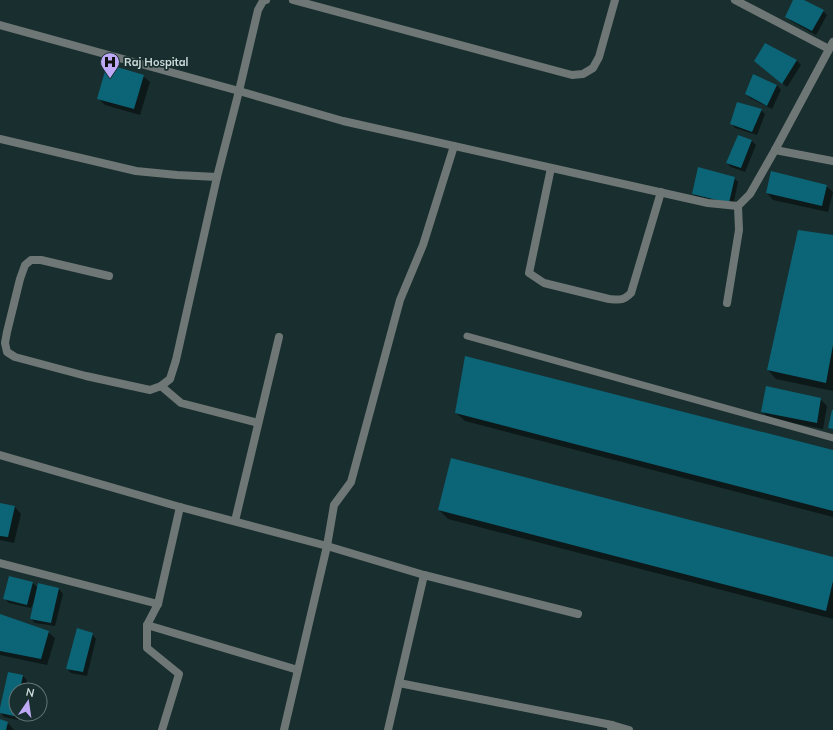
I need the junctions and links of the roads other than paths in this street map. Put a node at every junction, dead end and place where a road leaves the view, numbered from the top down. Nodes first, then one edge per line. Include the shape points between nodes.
1 (266, 0) edge
2 (293, 0) edge
3 (615, 0) edge
4 (735, 0) edge
5 (0, 25) edge
6 (831, 45) edge
7 (239, 91) junction
8 (0, 139) edge
9 (454, 146) junction
10 (775, 150) junction
11 (833, 161) edge
12 (551, 168) junction
13 (217, 177) junction
14 (661, 192) junction
15 (738, 206) junction
16 (109, 276) dead end
17 (727, 303) dead end
18 (467, 336) dead end
19 (279, 337) dead end
20 (161, 386) junction
21 (258, 423) junction
22 (833, 438) edge
23 (0, 455) edge
24 (180, 507) junction
25 (234, 522) junction
26 (327, 546) junction
27 (0, 563) edge
28 (424, 575) junction
29 (158, 604) junction
30 (578, 614) dead end
31 (147, 625) junction
32 (298, 670) junction
33 (399, 683) junction
34 (612, 728) edge
35 (162, 730) edge
36 (284, 730) edge
37 (388, 730) edge
38 (628, 730) edge

1 - 7 street via 258,10
2 - 3 street via 572,75 583,74 593,68
4 - 6 street
5 - 7 street
6 - 10 street
7 - 9 street via 344,121
7 - 13 street
8 - 13 street via 136,171
9 - 12 street
9 - 26 street via 422,245 400,300 351,482 334,505
10 - 11 street
10 - 15 street via 750,194
12 - 14 street
12 - 14 street via 529,273 544,283 609,299 620,300 631,293
13 - 20 street via 176,360 170,379
14 - 15 street via 708,203
15 - 17 street via 739,230
16 - 20 street via 41,260 31,260 25,265 6,332 7,352 15,357 86,376 150,390
18 - 22 lane
19 - 21 street
20 - 21 street via 181,403
21 - 25 street
23 - 24 street
24 - 25 street
24 - 29 street
25 - 26 street
26 - 28 street
26 - 32 street
27 - 29 street
28 - 30 street
28 - 33 street
29 - 31 street
31 - 32 street
31 - 35 street via 147,648 179,674
32 - 36 street
33 - 34 street
33 - 37 street
34 - 38 street

